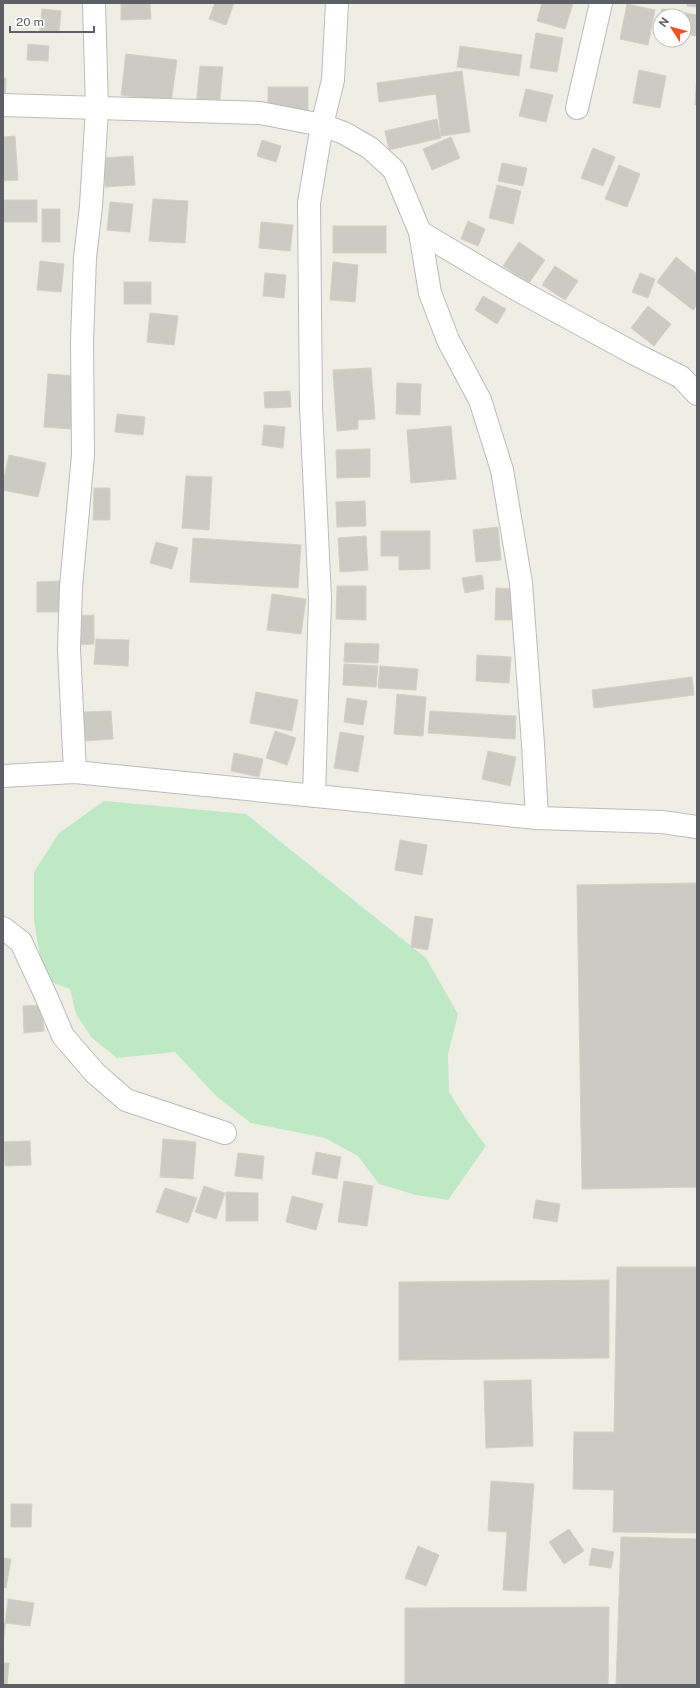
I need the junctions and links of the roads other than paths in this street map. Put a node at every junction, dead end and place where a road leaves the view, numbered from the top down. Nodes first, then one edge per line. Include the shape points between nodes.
1 (94, 3) edge
2 (337, 3) edge
3 (601, 3) edge
4 (3, 105) edge
5 (577, 108) dead end
6 (97, 109) junction
7 (322, 125) junction
8 (420, 232) junction
9 (697, 394) edge
10 (75, 772) junction
11 (3, 776) edge
12 (314, 796) junction
13 (537, 818) junction
14 (697, 827) edge
15 (3, 928) edge
16 (225, 1133) dead end

1 - 6 street
2 - 7 street via 333,80
3 - 5 street
4 - 6 street
6 - 7 street via 260,113
6 - 10 street via 85,258 82,341 83,455 71,587 69,649
7 - 8 street via 344,133 370,148 394,170
7 - 12 street via 309,203 311,407 320,599
8 - 9 street via 523,292 681,377
8 - 13 street via 430,294 448,340 480,400 502,470 520,583
10 - 11 street
10 - 12 street
12 - 13 street
13 - 14 street via 662,822
15 - 16 street via 20,942 64,1036 95,1073 126,1100

